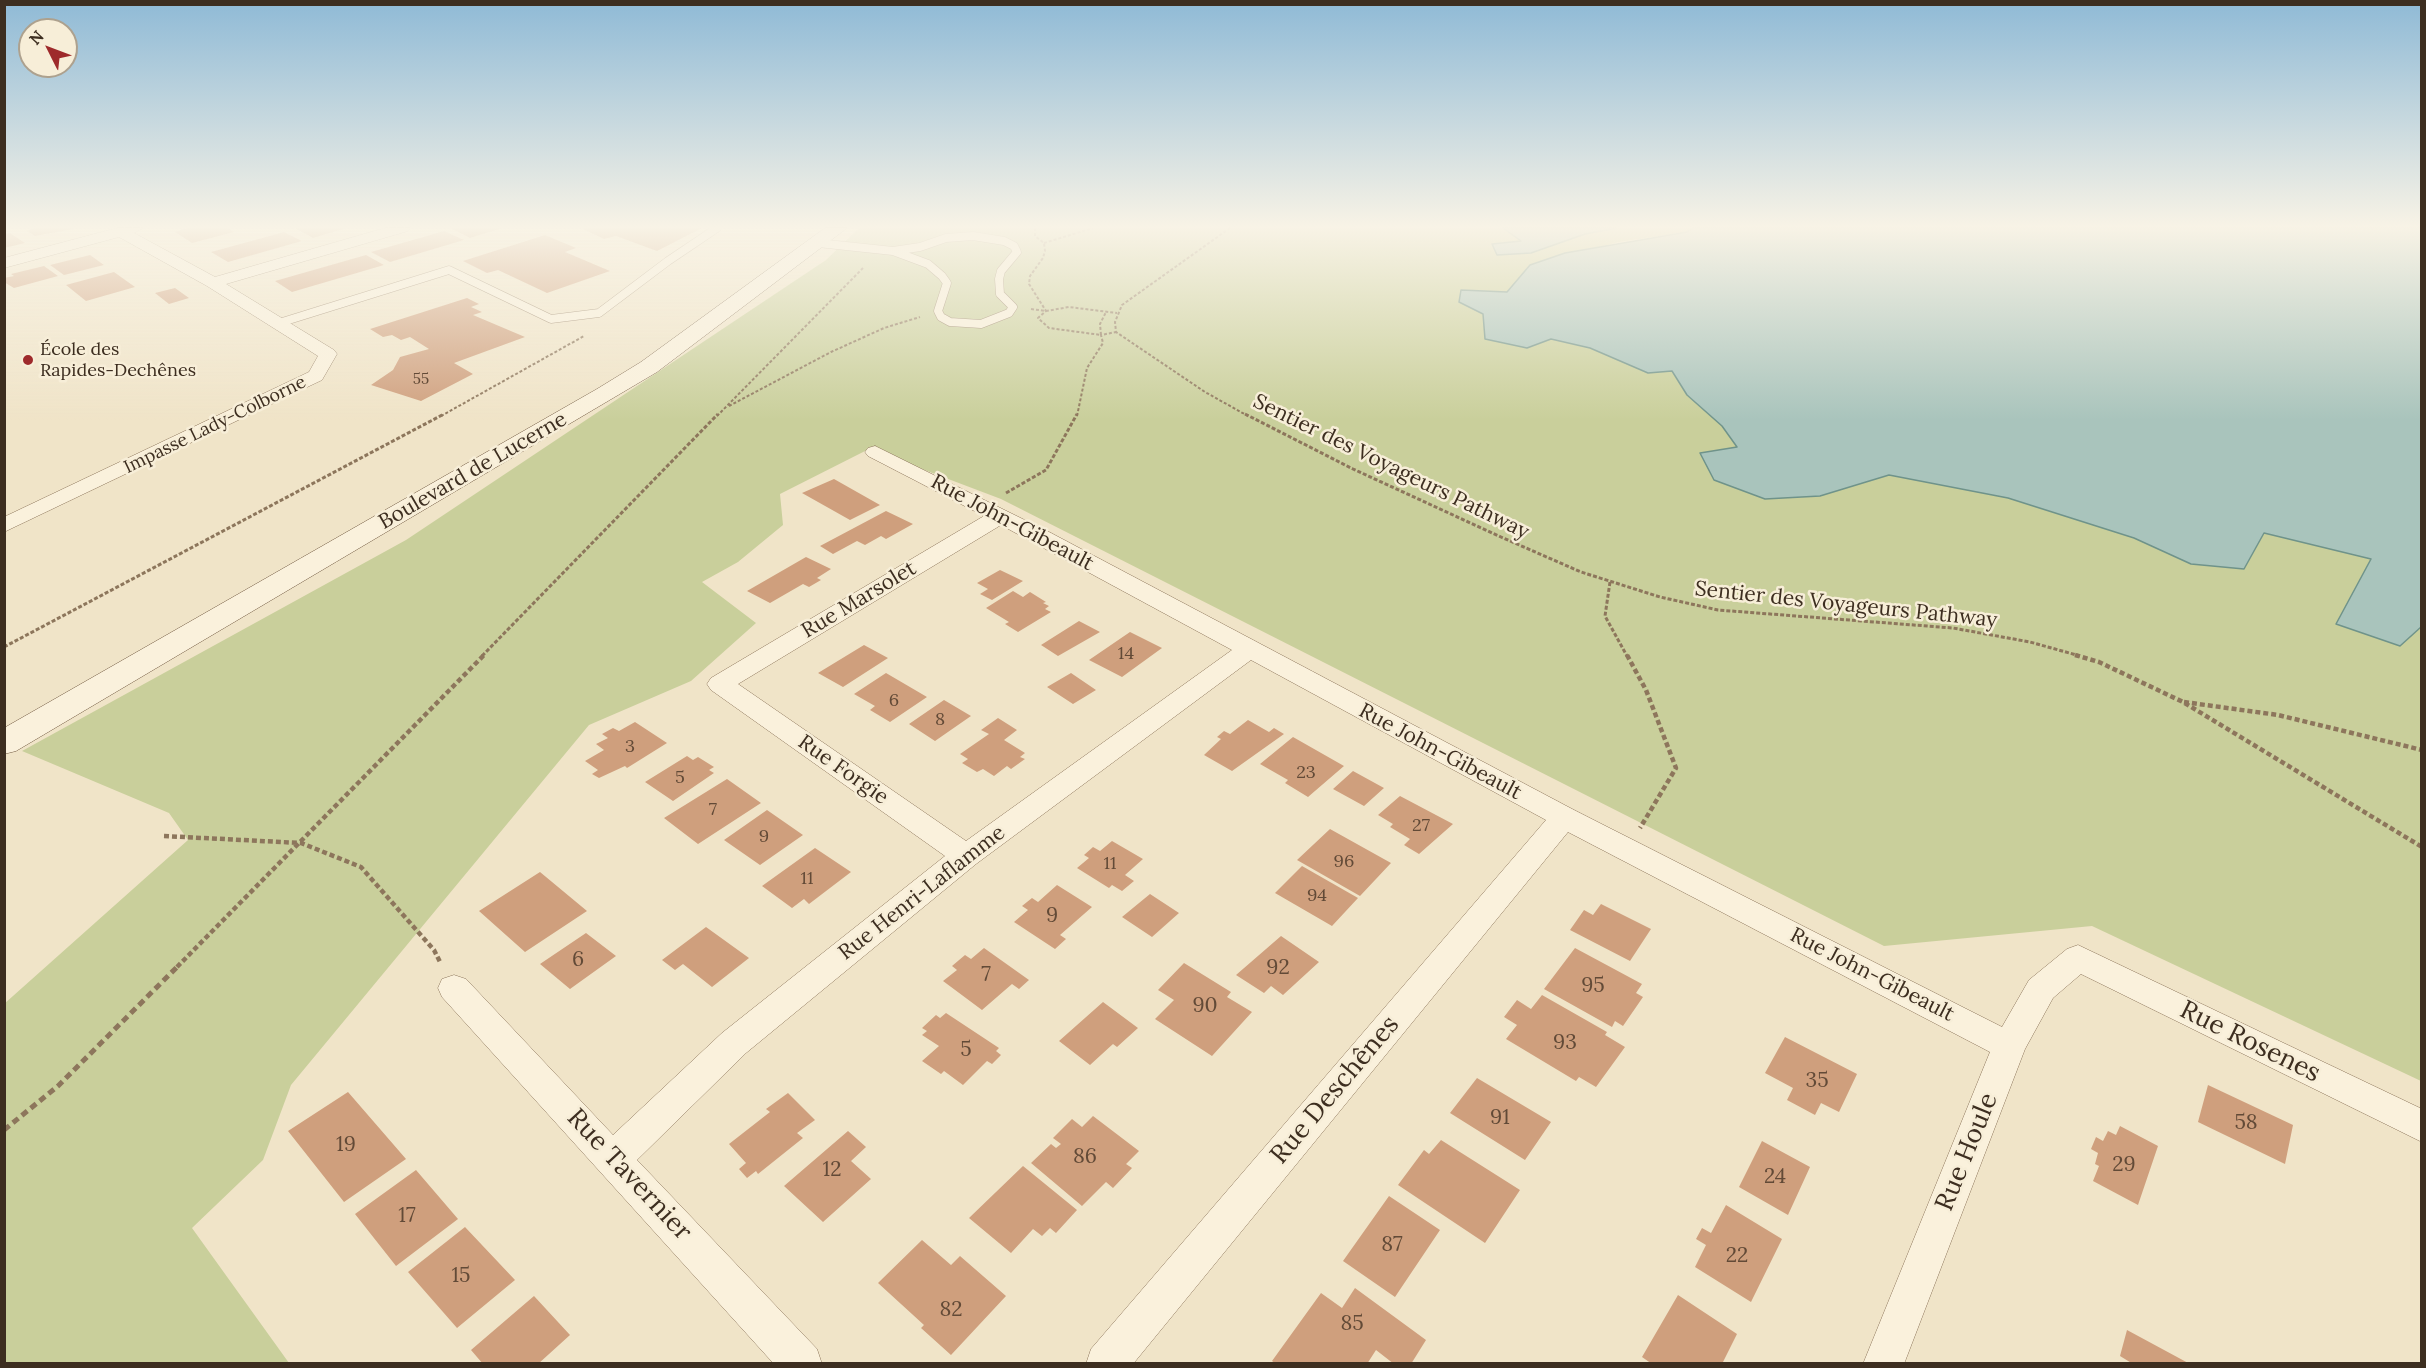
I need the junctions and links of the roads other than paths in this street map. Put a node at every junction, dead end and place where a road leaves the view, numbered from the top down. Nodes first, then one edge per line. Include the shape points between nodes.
1 (226, 292) edge
2 (379, 292) edge
3 (494, 292) edge
4 (627, 292) edge
5 (752, 292) edge
6 (946, 292) edge
7 (1000, 292) edge
8 (279, 323) junction
9 (875, 452) dead end
10 (999, 517) junction
11 (4, 526) edge
12 (1248, 650) junction
13 (720, 684) joint
14 (4, 741) edge
15 (1564, 817) junction
16 (966, 856) junction
17 (2079, 958) joint
18 (454, 988) road end
19 (2009, 1046) junction
20 (2421, 1126) edge
21 (614, 1158) junction
22 (802, 1364) edge
23 (1106, 1364) edge
24 (1882, 1364) edge

1 - 8 street, Impasse Lady-Colborne
2 - 8 lane
3 - 4 lane via 551,319 599,313
5 - 14 main road, Boulevard de Lucerne via 606,394
6 - 7 lane via 938,311 941,317 950,322 981,324 1013,308
8 - 11 street, Impasse Lady-Colborne via 328,354 316,376
9 - 10 street, Rue John-Gibeault
10 - 12 street, Rue John-Gibeault
10 - 13 street, Rue Marsolet
12 - 15 street, Rue John-Gibeault
12 - 16 street, Rue Henri-Laflamme
13 - 16 street, Rue Forgie
15 - 19 street, Rue John-Gibeault
15 - 23 street, Rue Deschênes
16 - 21 street, Rue Henri-Laflamme via 734,1043
17 - 19 street, Rue Houle via 2041,989
17 - 20 street, Rue Rosenes
18 - 21 street, Rue Tavernier
19 - 24 street, Rue Houle
21 - 22 street, Rue Tavernier

